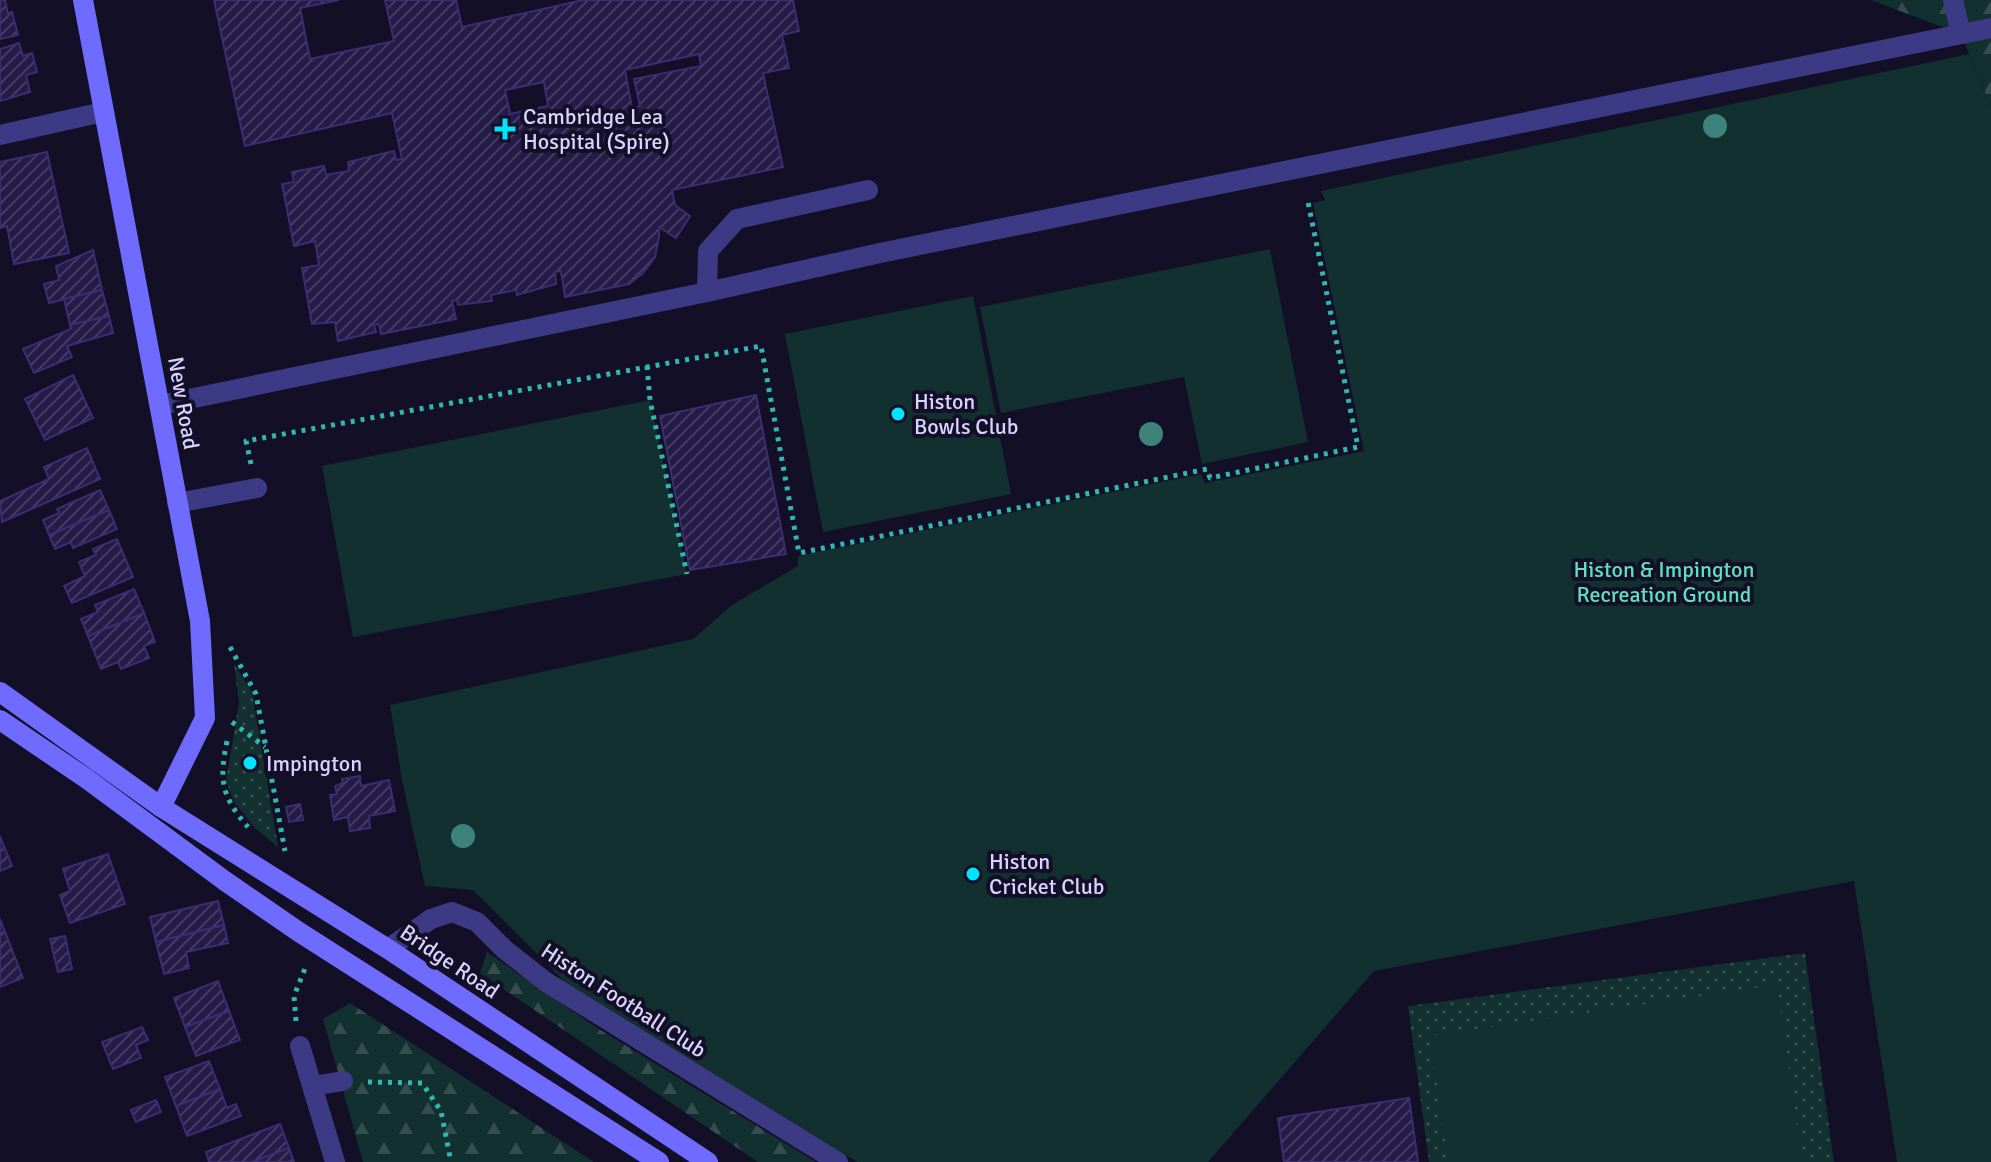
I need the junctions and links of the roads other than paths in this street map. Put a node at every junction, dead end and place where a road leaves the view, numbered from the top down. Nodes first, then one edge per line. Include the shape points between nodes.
1 (83, 0) edge
2 (1953, 0) edge
3 (1991, 28) edge
4 (1961, 34) junction
5 (103, 112) junction
6 (0, 135) edge
7 (868, 190) dead end
8 (707, 292) junction
9 (160, 405) junction
10 (257, 488) road end
11 (177, 503) junction
12 (0, 692) edge
13 (0, 720) edge
14 (87, 779) junction
15 (161, 807) junction
16 (225, 881) junction
17 (388, 949) junction
18 (300, 1046) road end
19 (343, 1081) road end
20 (313, 1086) junction
21 (335, 1162) edge
22 (659, 1162) edge
23 (708, 1162) edge
24 (838, 1162) edge

1 - 5 main road, New Road
2 - 4 street
3 - 4 street
4 - 8 street
5 - 6 street
5 - 9 main road, New Road
7 - 8 street via 737,219 708,251
8 - 9 street
9 - 11 main road, New Road
10 - 11 street
11 - 15 main road, New Road via 200,627 205,718
12 - 15 main road, Bridge Road
13 - 14 main road, Bridge Road
14 - 15 main road
14 - 16 main road, Bridge Road
15 - 16 main road, Bridge Road
15 - 17 main road, Bridge Road
16 - 22 main road, Bridge Road
17 - 23 main road, Bridge Road
17 - 24 street, Histon Football Club via 431,919 452,912 477,922 546,982
18 - 20 street
19 - 20 street
20 - 21 street

